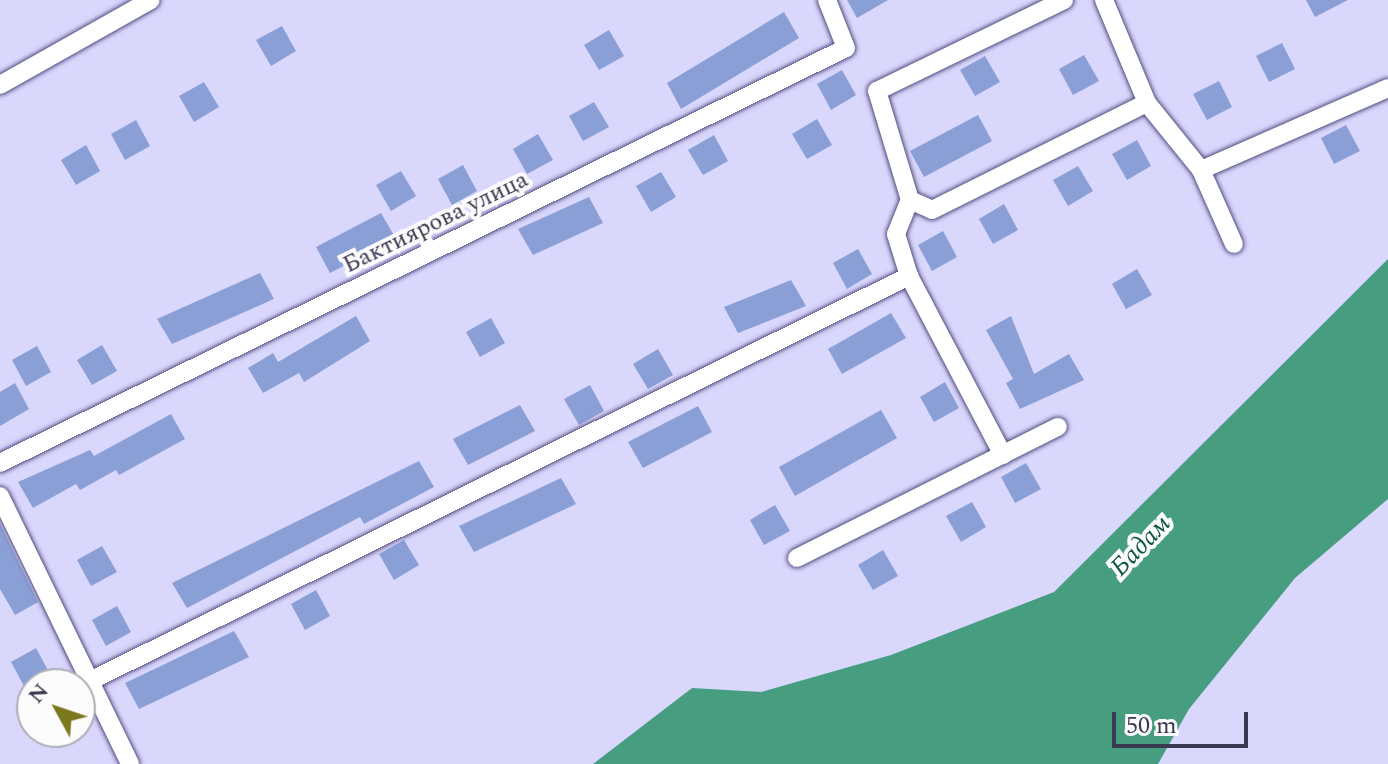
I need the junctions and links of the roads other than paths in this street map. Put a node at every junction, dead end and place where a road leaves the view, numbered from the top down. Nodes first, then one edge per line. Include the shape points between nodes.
1 (151, 0) edge
2 (827, 0) edge
3 (1064, 0) edge
4 (1104, 0) edge
5 (0, 85) edge
6 (1388, 88) edge
7 (1147, 103) junction
8 (1201, 170) junction
9 (910, 200) junction
10 (1234, 244) dead end
11 (909, 276) junction
12 (1058, 427) dead end
13 (1003, 455) junction
14 (0, 463) edge
15 (0, 496) edge
16 (797, 558) dead end
17 (84, 668) edge
18 (96, 678) edge
19 (96, 693) edge
20 (130, 764) edge

1 - 5 street
2 - 14 street, Бактиярова улица via 846,48
3 - 9 street via 877,91
4 - 7 street
6 - 8 street
7 - 8 street
7 - 9 street via 932,210
8 - 10 street
9 - 11 street via 896,234
11 - 13 street
11 - 18 street
12 - 13 street
13 - 16 street
15 - 17 street
19 - 20 street

